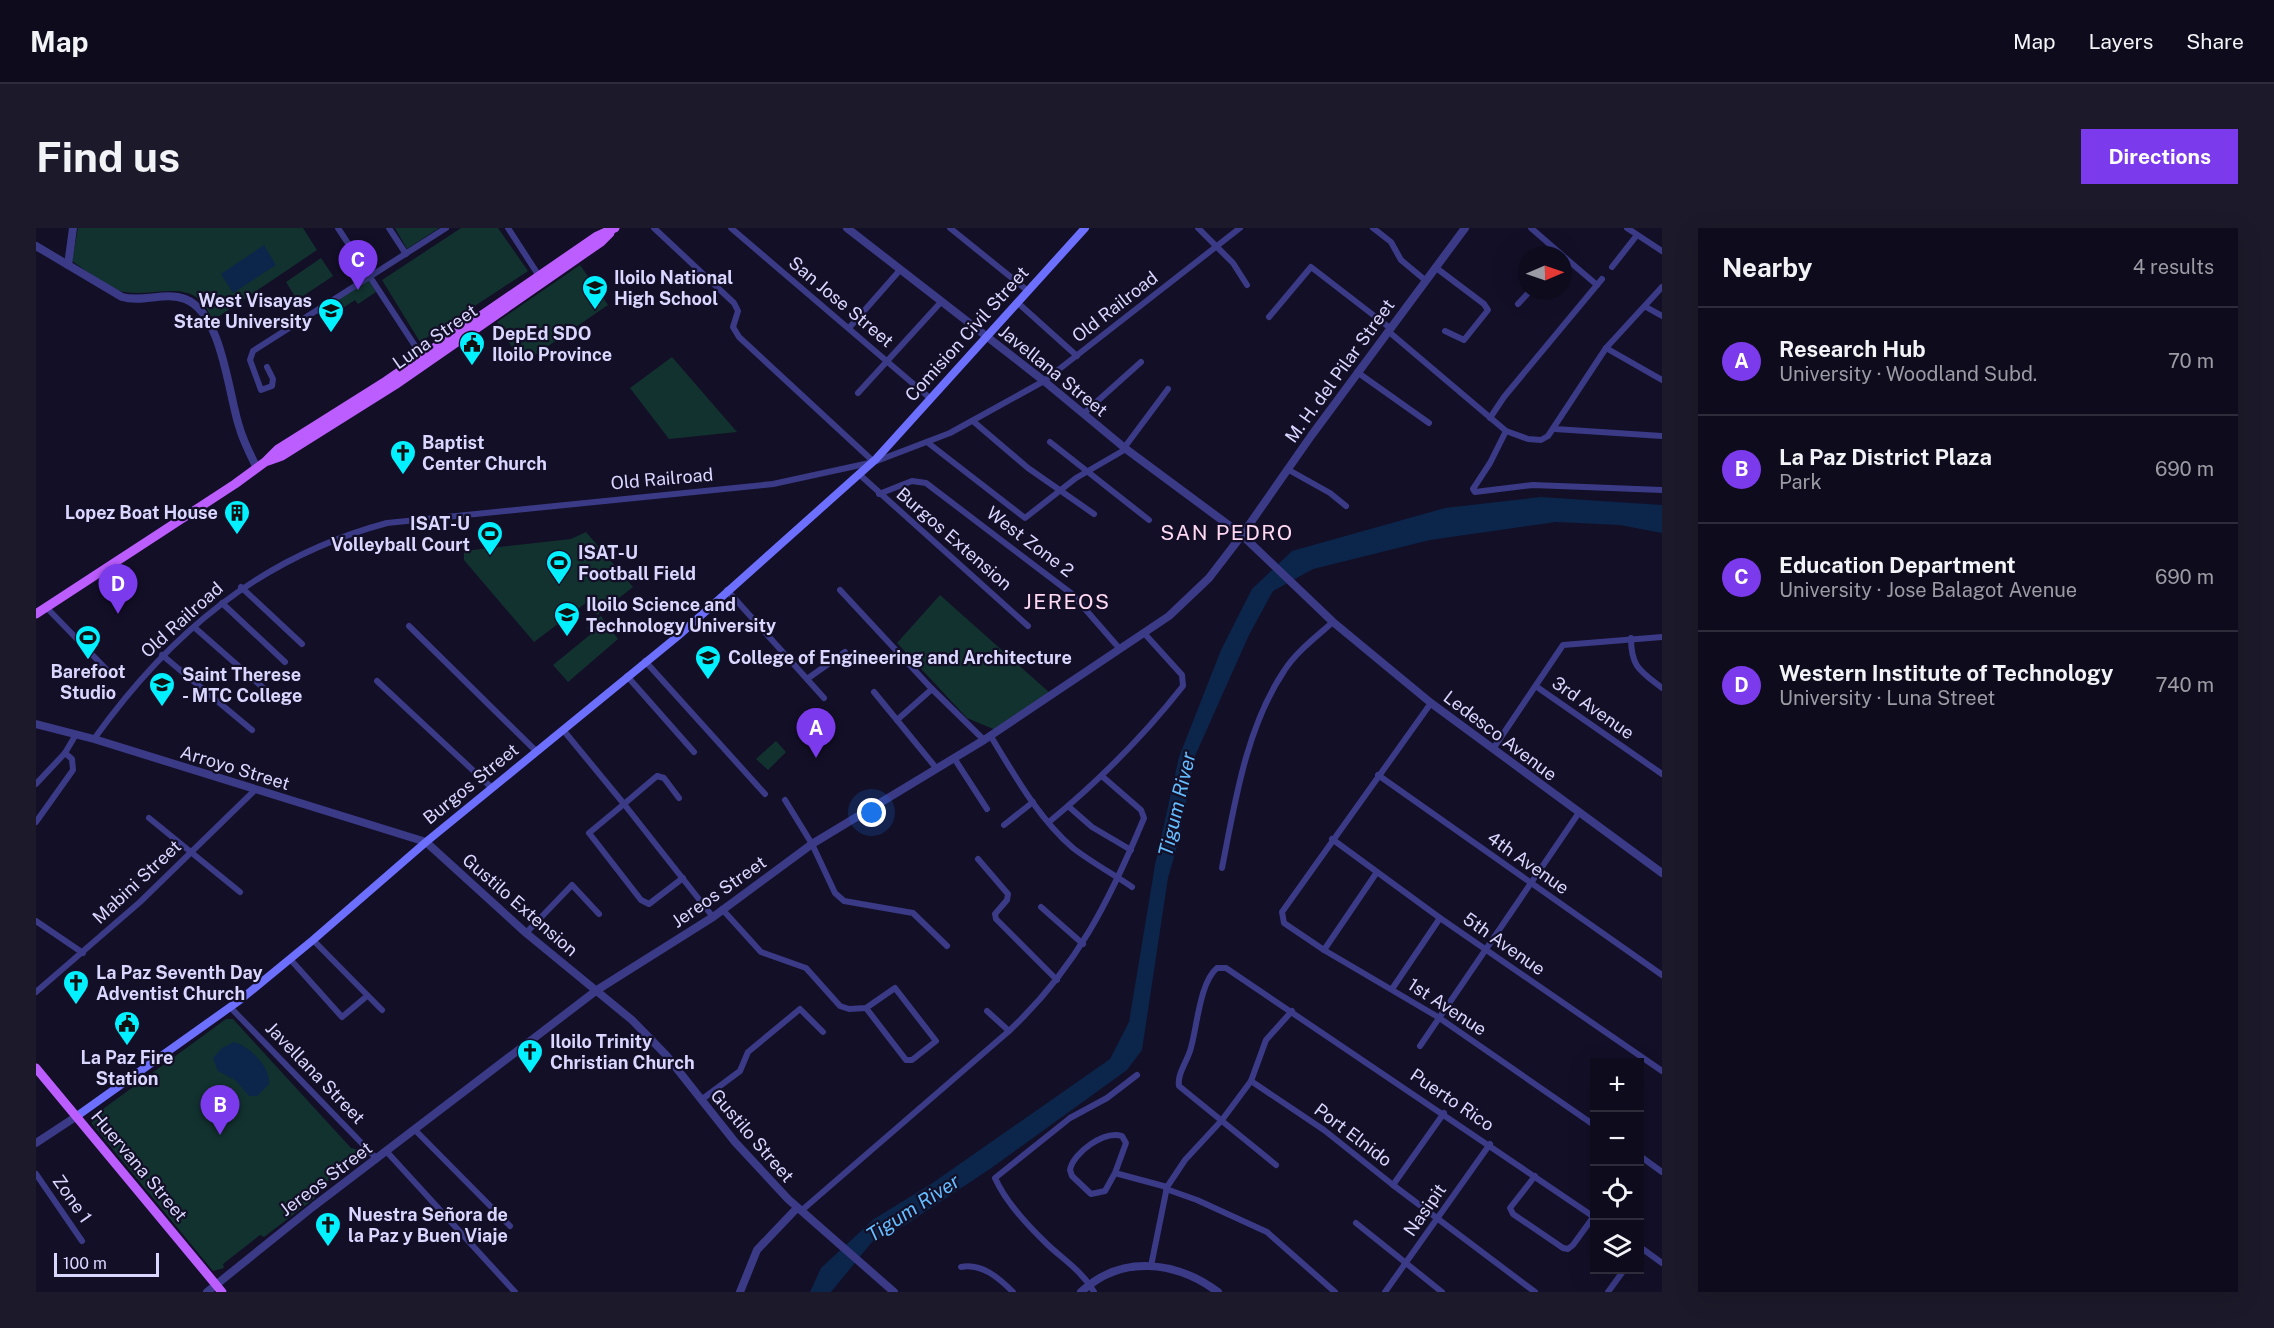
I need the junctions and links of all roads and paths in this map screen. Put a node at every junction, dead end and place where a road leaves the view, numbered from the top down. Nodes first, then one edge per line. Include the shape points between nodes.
1 (73, 228) edge
2 (338, 228) edge
3 (389, 228) edge
4 (446, 228) edge
5 (508, 228) edge
6 (615, 228) edge
7 (654, 228) edge
8 (731, 228) edge
9 (847, 228) edge
10 (950, 228) edge
11 (1085, 228) edge
12 (1198, 228) edge
13 (1240, 228) edge
14 (1373, 228) edge
15 (1465, 228) edge
16 (1531, 228) edge
17 (1627, 228) edge
18 (1637, 235) junction
19 (36, 246) edge
20 (1217, 246) junction
21 (1552, 246) edge
22 (1662, 250) edge
23 (406, 254) junction
24 (1572, 264) edge
25 (68, 265) junction
26 (1435, 267) junction
27 (1612, 267) dead end
28 (900, 270) junction
29 (369, 276) junction
30 (541, 279) junction
31 (1602, 279) dead end
32 (1425, 280) junction
33 (1247, 285) dead end
34 (1597, 285) junction
35 (1662, 287) edge
36 (1028, 291) junction
37 (1522, 300) edge
38 (941, 302) junction
39 (1018, 303) junction
40 (1518, 304) dead end
41 (1646, 307) junction
42 (1662, 316) edge
43 (1269, 317) dead end
44 (849, 328) junction
45 (1389, 330) junction
46 (1445, 331) dead end
47 (987, 338) junction
48 (1606, 348) junction
49 (1077, 356) junction
50 (424, 360) junction
51 (888, 360) junction
52 (1141, 362) dead end
53 (267, 368) dead end
54 (1358, 372) junction
55 (1662, 380) edge
56 (1044, 381) junction
57 (1168, 389) dead end
58 (858, 393) dead end
59 (931, 399) junction
60 (1083, 414) junction
61 (1490, 418) junction
62 (974, 422) junction
63 (1429, 423) dead end
64 (1555, 429) junction
65 (1506, 431) junction
66 (1662, 436) edge
67 (927, 442) junction
68 (1050, 442) dead end
69 (1125, 449) junction
70 (873, 462) junction
71 (261, 465) junction
72 (1287, 469) junction
73 (1087, 473) junction
74 (860, 475) junction
75 (1662, 490) edge
76 (1059, 491) junction
77 (879, 494) junction
78 (1346, 506) dead end
79 (1094, 514) dead end
80 (1149, 520) dead end
81 (1242, 535) junction
82 (1260, 551) joint
83 (241, 587) junction
84 (840, 590) dead end
85 (727, 591) junction
86 (222, 603) junction
87 (46, 607) junction
88 (36, 614) edge
89 (1330, 619) junction
90 (410, 626) dead end
91 (1028, 626) dead end
92 (194, 627) junction
93 (1144, 633) junction
94 (1662, 637) edge
95 (1631, 638) junction
96 (302, 644) dead end
97 (1119, 648) junction
98 (845, 652) dead end
99 (162, 655) junction
100 (645, 661) junction
101 (285, 663) dead end
102 (108, 671) dead end
103 (627, 675) junction
104 (807, 679) junction
105 (377, 681) dead end
106 (1537, 687) junction
107 (1662, 688) edge
108 (932, 689) junction
109 (874, 692) dead end
110 (269, 693) dead end
111 (824, 698) dead end
112 (1431, 703) junction
113 (897, 720) junction
114 (36, 724) edge
115 (252, 730) dead end
116 (564, 731) junction
117 (75, 736) junction
118 (987, 738) junction
119 (94, 739) junction
120 (1493, 749) junction
121 (537, 752) junction
122 (694, 752) dead end
123 (65, 753) junction
124 (954, 758) junction
125 (937, 769) junction
126 (1662, 774) edge
127 (1378, 775) junction
128 (1102, 777) junction
129 (36, 784) edge
130 (492, 788) junction
131 (255, 790) junction
132 (765, 794) dead end
133 (679, 798) dead end
134 (785, 800) dead end
135 (1033, 802) junction
136 (624, 804) junction
137 (1068, 806) junction
138 (987, 809) dead end
139 (1578, 814) junction
140 (149, 818) dead end
141 (36, 822) edge
142 (1049, 822) junction
143 (1004, 825) dead end
144 (1332, 839) junction
145 (426, 842) junction
146 (812, 844) junction
147 (1131, 850) junction
148 (190, 854) junction
149 (978, 859) dead end
150 (1222, 868) dead end
151 (1377, 872) junction
152 (1662, 873) edge
153 (683, 878) junction
154 (1119, 878) junction
155 (1530, 882) junction
156 (1131, 887) dead end
157 (240, 892) dead end
158 (1041, 907) dead end
159 (722, 909) junction
160 (599, 914) dead end
161 (713, 917) junction
162 (1440, 918) junction
163 (36, 921) edge
164 (526, 933) junction
165 (313, 940) junction
166 (1083, 944) junction
167 (947, 946) dead end
168 (1485, 949) junction
169 (1324, 950) junction
170 (83, 953) junction
171 (290, 959) junction
172 (1662, 975) edge
173 (1057, 980) junction
174 (1392, 989) junction
175 (597, 990) junction
176 (36, 992) edge
177 (367, 996) junction
178 (230, 1007) junction
179 (866, 1008) junction
180 (382, 1010) dead end
181 (987, 1011) dead end
182 (1292, 1011) junction
183 (1438, 1017) junction
184 (1009, 1031) junction
185 (823, 1032) dead end
186 (1420, 1046) dead end
187 (36, 1068) edge
188 (1662, 1071) edge
189 (1137, 1075) dead end
190 (1251, 1081) junction
191 (701, 1100) junction
192 (1444, 1113) junction
193 (77, 1116) junction
194 (1222, 1120) junction
195 (1590, 1122) edge
196 (415, 1130) junction
197 (36, 1143) edge
198 (1490, 1144) junction
199 (387, 1152) junction
200 (1644, 1159) edge
201 (377, 1160) junction
202 (1276, 1165) dead end
203 (1662, 1172) edge
204 (1115, 1173) junction
205 (36, 1174) edge
206 (1535, 1176) junction
207 (1393, 1185) junction
208 (1166, 1188) junction
209 (799, 1210) junction
210 (1590, 1213) edge
211 (1438, 1217) junction
212 (1591, 1220) edge
213 (1356, 1222) dead end
214 (510, 1226) dead end
215 (82, 1240) dead end
216 (1644, 1250) edge
217 (1662, 1263) edge
218 (1406, 1264) junction
219 (1151, 1266) junction
220 (962, 1267) dead end
221 (1621, 1274) edge
222 (1089, 1284) junction
223 (219, 1288) edge
224 (207, 1292) edge
225 (516, 1292) edge
226 (740, 1292) edge
227 (893, 1292) edge
228 (1013, 1292) edge
229 (1080, 1292) edge
230 (1094, 1292) edge
231 (1218, 1292) edge
232 (1335, 1292) edge
233 (1385, 1292) edge
234 (1442, 1292) edge
235 (1535, 1292) edge
236 (1608, 1292) edge

1 - 25 street
2 - 29 street
3 - 23 street
4 - 23 street
5 - 30 street
6 - 30 main road, Luna Street via 597,236
7 - 70 street via 734,303 738,311 733,327 739,337
8 - 44 street, San Jose Street
9 - 28 street, Javellana Street
10 - 36 street
11 - 36 main road, Comision Civil Street
12 - 20 street
13 - 20 street, Old Railroad
14 - 32 street via 1391,242 1401,261
15 - 26 street, M. H. del Pilar Street
16 - 21 street
17 - 18 street
18 - 22 street
18 - 27 street
19 - 25 street
20 - 33 street
20 - 49 street, Old Railroad
23 - 29 street
24 - 34 street
25 - 71 street via 122,297 178,296 199,308 209,320 239,426
26 - 32 street, M. H. del Pilar Street
26 - 46 street via 1488,310 1464,340
28 - 38 street, Javellana Street
28 - 44 street
29 - 50 street
29 - 53 street via 253,351 250,360 261,390 272,386 273,378
30 - 50 main road, Luna Street
31 - 34 street
32 - 45 street, M. H. del Pilar Street
34 - 61 street
35 - 41 street
36 - 39 main road, Comision Civil Street
37 - 40 street
38 - 47 street, Javellana Street
38 - 51 street
39 - 47 main road, Comision Civil Street
39 - 49 street
41 - 42 street
41 - 48 street
43 - 45 street via 1311,267
44 - 51 street, San Jose Street
45 - 54 street, M. H. del Pilar Street
45 - 61 street
47 - 56 street, Javellana Street
47 - 59 main road, Comision Civil Street
48 - 55 street
48 - 64 street via 1562,412
49 - 56 street, Old Railroad
50 - 71 main road, Luna Street via 282,456
51 - 58 street
51 - 59 street, San Jose Street
52 - 60 street
54 - 63 street
54 - 72 street, M. H. del Pilar Street
56 - 60 street, Javellana Street
56 - 62 street, Old Railroad
57 - 69 street
59 - 70 main road, Comision Civil Street
60 - 69 street, Javellana Street
61 - 65 street
62 - 67 street, Old Railroad
62 - 76 street
64 - 65 street via 1541,440
64 - 66 street
65 - 75 street via 1473,489 1475,492 1533,485
67 - 70 street, Old Railroad
67 - 76 street via 1025,518
68 - 73 street
69 - 73 street
69 - 81 street, Javellana Street
70 - 74 main road, Burgos Street
70 - 83 street, Old Railroad via 773,484 387,523 306,551
71 - 87 main road, Luna Street
72 - 78 street
72 - 81 street, M. H. del Pilar Street
73 - 76 street
73 - 80 street
74 - 77 street, Burgos Extension
74 - 85 main road, Burgos Street
76 - 79 street
77 - 91 street, Burgos Extension
77 - 97 street, West Zone 2 via 912,481 926,483 1072,594
81 - 82 street, Javellana Street
81 - 93 street, Jereos Street via 1209,578 1169,616
82 - 89 street, Ledesco Avenue
83 - 86 street, Old Railroad
83 - 96 street
84 - 108 street
85 - 100 main road, Burgos Street
85 - 104 street
86 - 92 street, Old Railroad
86 - 101 street
87 - 88 main road, Luna Street
87 - 102 street
89 - 112 street, Ledesco Avenue
89 - 150 street via 1290,662 1271,694 1246,761
90 - 121 street
92 - 99 street, Old Railroad
92 - 110 street
93 - 97 street, Jereos Street
93 - 128 street via 1182,675 1183,686 1143,736
94 - 95 street
95 - 106 street via 1563,645
95 - 107 street via 1636,666
97 - 118 street, Jereos Street
98 - 104 street
99 - 115 street
99 - 119 street, Old Railroad
100 - 103 main road, Burgos Street
100 - 132 street
103 - 116 main road, Burgos Street
103 - 122 street
104 - 111 street
105 - 130 street
106 - 120 street
106 - 126 street, 3rd Avenue
108 - 113 street
108 - 118 street
109 - 113 street
112 - 120 street, Ledesco Avenue
112 - 127 street
113 - 125 street
114 - 117 street, Arroyo Street
116 - 121 main road, Burgos Street
116 - 136 street
117 - 119 street, Arroyo Street
117 - 123 street
118 - 124 street, Jereos Street
118 - 135 street
119 - 131 street, Arroyo Street
120 - 139 street, Ledesco Avenue
121 - 130 main road, Burgos Street
123 - 129 street
123 - 141 street via 72,759 73,770
124 - 125 street, Jereos Street
124 - 138 street
125 - 146 street, Jereos Street
127 - 144 street
127 - 155 street, 4th Avenue
128 - 137 street
128 - 147 street via 1144,813
130 - 145 main road, Burgos Street
131 - 145 street, Arroyo Street
131 - 148 street, Mabini Street
133 - 136 street via 664,778 657,776
134 - 146 street
135 - 142 street
135 - 143 street
136 - 153 street
136 - 153 street via 590,831 597,845 644,903 649,904
137 - 142 street
137 - 147 street via 1092,827
139 - 152 street, Ledesco Avenue
139 - 155 street
140 - 148 street
142 - 154 street via 1075,849
144 - 151 street, 5th Avenue
144 - 169 street, 1st Avenue via 1281,918
145 - 164 street, Gustilo Extension
145 - 165 main road, Burgos Street
146 - 159 street, Jereos Street
146 - 167 street via 835,892 844,901 913,913
147 - 154 street
148 - 157 street
148 - 170 street, Mabini Street
149 - 173 street via 1009,897 995,914 996,920
151 - 162 street, 5th Avenue
151 - 169 street
153 - 161 street
154 - 156 street
154 - 166 street
155 - 168 street
155 - 172 street, 4th Avenue
158 - 166 street
159 - 161 street, Jereos Street
159 - 179 street via 760,952 806,968 840,1005
160 - 164 street via 572,885
161 - 175 street, Jereos Street
162 - 168 street, 5th Avenue
162 - 174 street
163 - 170 street
164 - 175 street, Gustilo Extension
165 - 171 main road, Burgos Street
165 - 177 street
166 - 173 street
168 - 183 street
168 - 188 street, 5th Avenue
169 - 174 street, 1st Avenue
170 - 176 street, Mabini Street
171 - 177 street via 342,1017
171 - 178 main road, Burgos Street
173 - 184 street
174 - 183 street, 1st Avenue
175 - 191 street, Gustilo Street via 646,1034
175 - 196 street, Jereos Street
177 - 180 street
178 - 193 main road, Burgos Street
178 - 201 street, Javellana Street
179 - 179 street via 906,1060 912,1060 936,1041 895,988
181 - 184 street
182 - 190 street via 1266,1040
182 - 192 street, Puerto Rico
182 - 194 street, Puerto Rico via 1226,968 1217,968 1201,1002 1190,1051 1178,1081 1183,1092
183 - 186 street
183 - 195 street, 1st Avenue
184 - 209 street
185 - 191 street via 800,1009 748,1052 741,1071
187 - 193 main road, Huervana Street
189 - 222 street via 1107,1098 1070,1118 995,1178 1010,1204
190 - 194 street
190 - 207 street, Port Elnido via 1324,1130
191 - 209 street, Gustilo Street
192 - 198 street, Puerto Rico
192 - 207 street, Port Elnido
193 - 197 street
193 - 223 main road, Huervana Street
194 - 202 street
194 - 208 street via 1185,1160
196 - 199 street, Jereos Street
196 - 214 street
198 - 206 street, Puerto Rico
198 - 211 street, Nasipit
199 - 201 street, Jereos Street
199 - 225 street
200 - 203 street
201 - 223 street, Jereos Street
204 - 204 street via 1105,1191 1091,1194 1070,1170 1074,1159 1114,1133 1126,1143
204 - 208 street
205 - 215 street, Zone 1
206 - 210 street, Puerto Rico
206 - 212 street via 1510,1209 1513,1214 1568,1249
207 - 211 street
208 - 219 street
208 - 232 street via 1267,1232
209 - 226 street via 757,1250
209 - 227 street, Gustilo Street
211 - 218 street, Nasipit
211 - 235 street
213 - 218 street
216 - 217 street
218 - 233 street, Nasipit
218 - 234 street
219 - 222 street via 1120,1270
219 - 231 street via 1178,1269
220 - 228 street via 982,1268
221 - 236 street
222 - 229 street
222 - 230 street
223 - 224 street, Jereos Street

